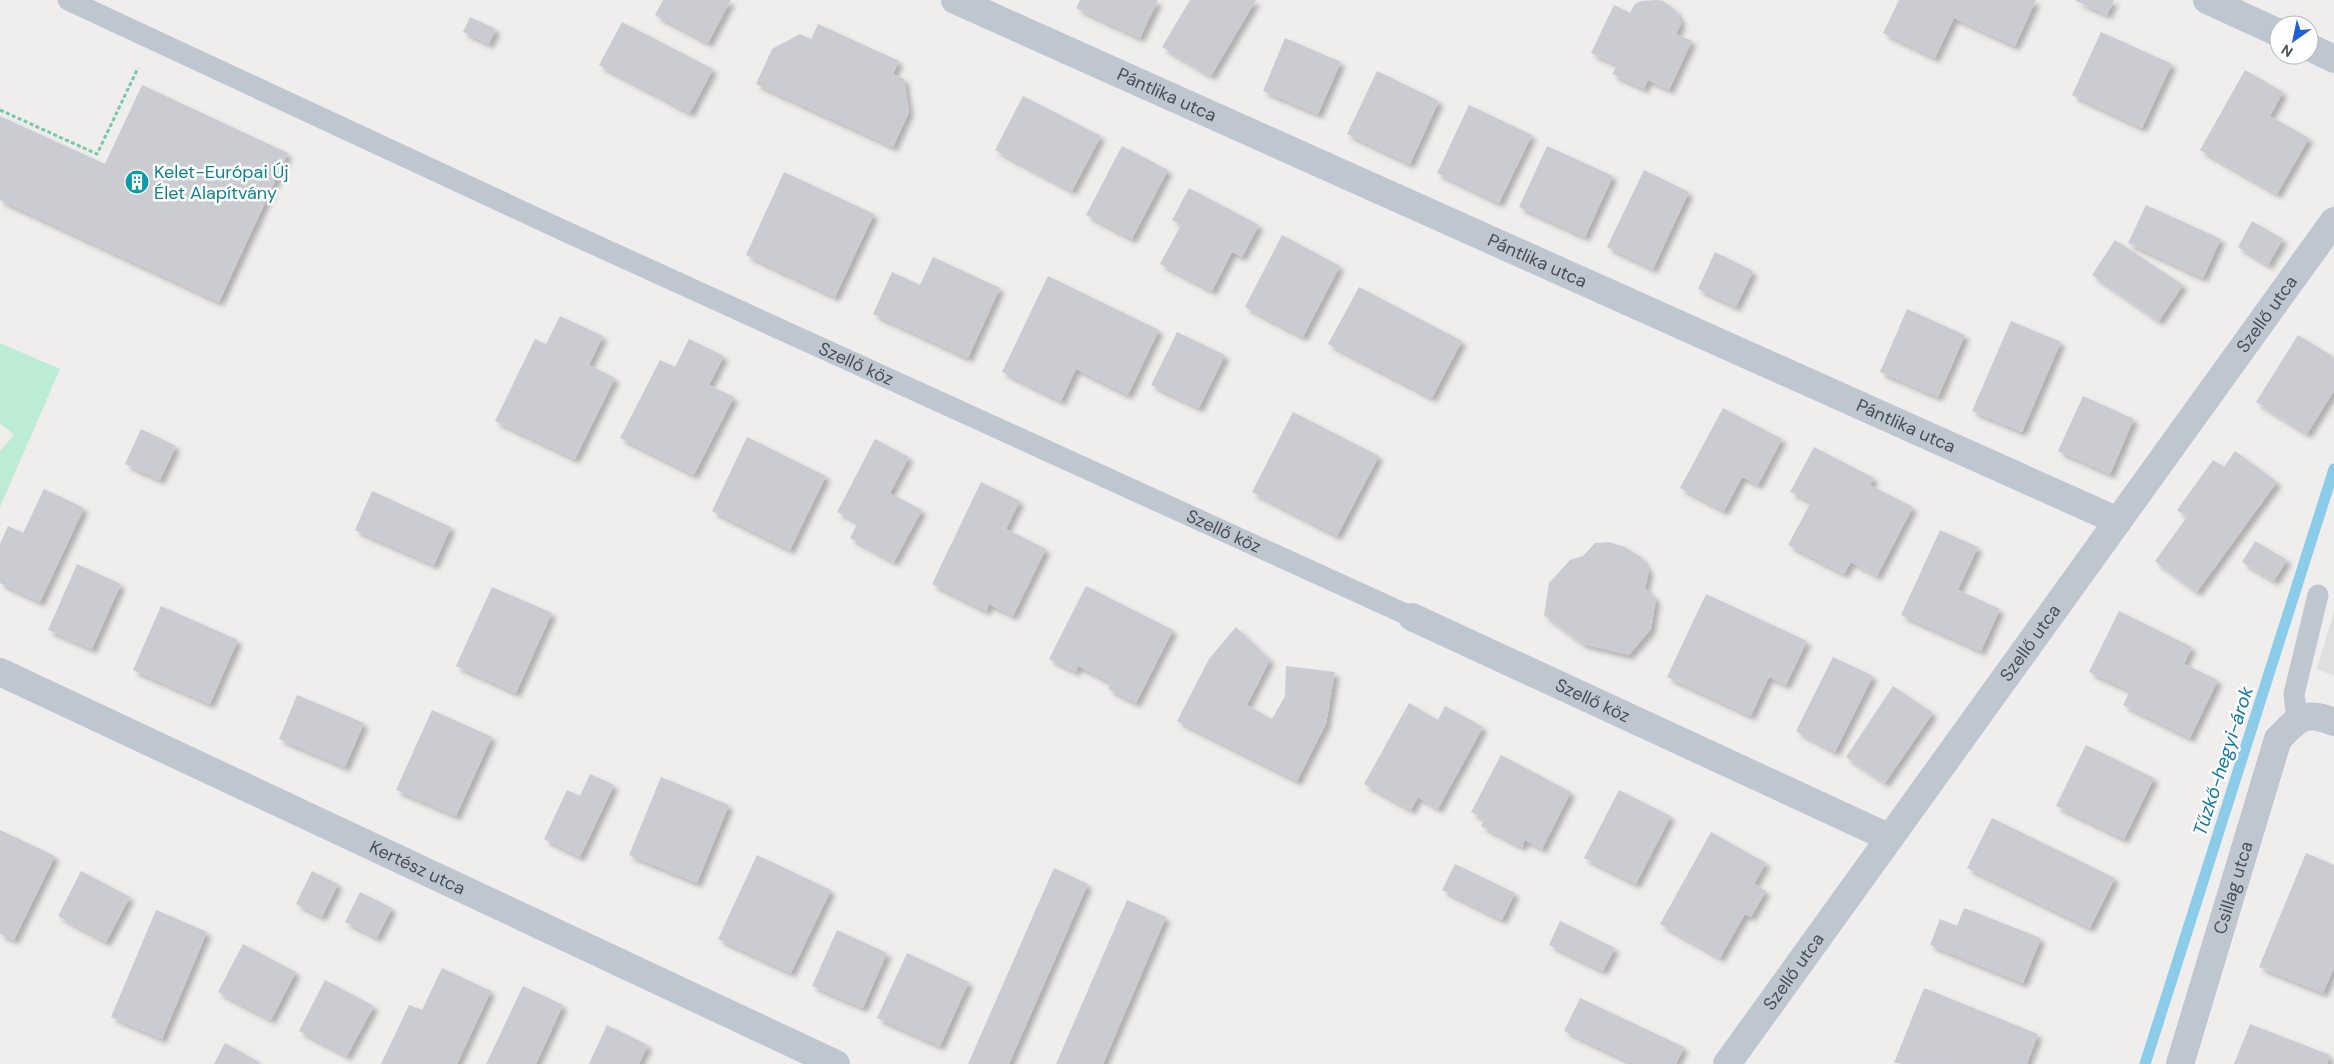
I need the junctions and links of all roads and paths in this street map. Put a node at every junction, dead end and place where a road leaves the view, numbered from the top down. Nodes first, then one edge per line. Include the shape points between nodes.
1 (68, 0) edge
2 (955, 0) edge
3 (2207, 0) edge
4 (2269, 29) edge
5 (152, 39) junction
6 (2319, 52) edge
7 (2334, 59) edge
8 (0, 110) edge
9 (2334, 222) edge
10 (2118, 520) junction
11 (2318, 595) dead end
12 (1412, 617) joint
13 (0, 672) edge
14 (2297, 719) junction
15 (2334, 722) edge
16 (1890, 838) junction
17 (836, 1064) edge
18 (1727, 1064) edge
19 (2180, 1064) edge

1 - 5 lane, Szellő köz
2 - 10 street, Pántlika utca
3 - 4 street
5 - 8 path via 97,154
5 - 12 lane, Szellő köz via 558,228
6 - 7 street
9 - 10 street, Szellő utca
10 - 16 street, Szellő utca
11 - 14 lane via 2294,694
12 - 16 street, Szellő köz
13 - 17 street, Kertész utca
14 - 15 street via 2316,715
14 - 19 street, Csillag utca via 2278,739
16 - 18 street, Szellő utca

